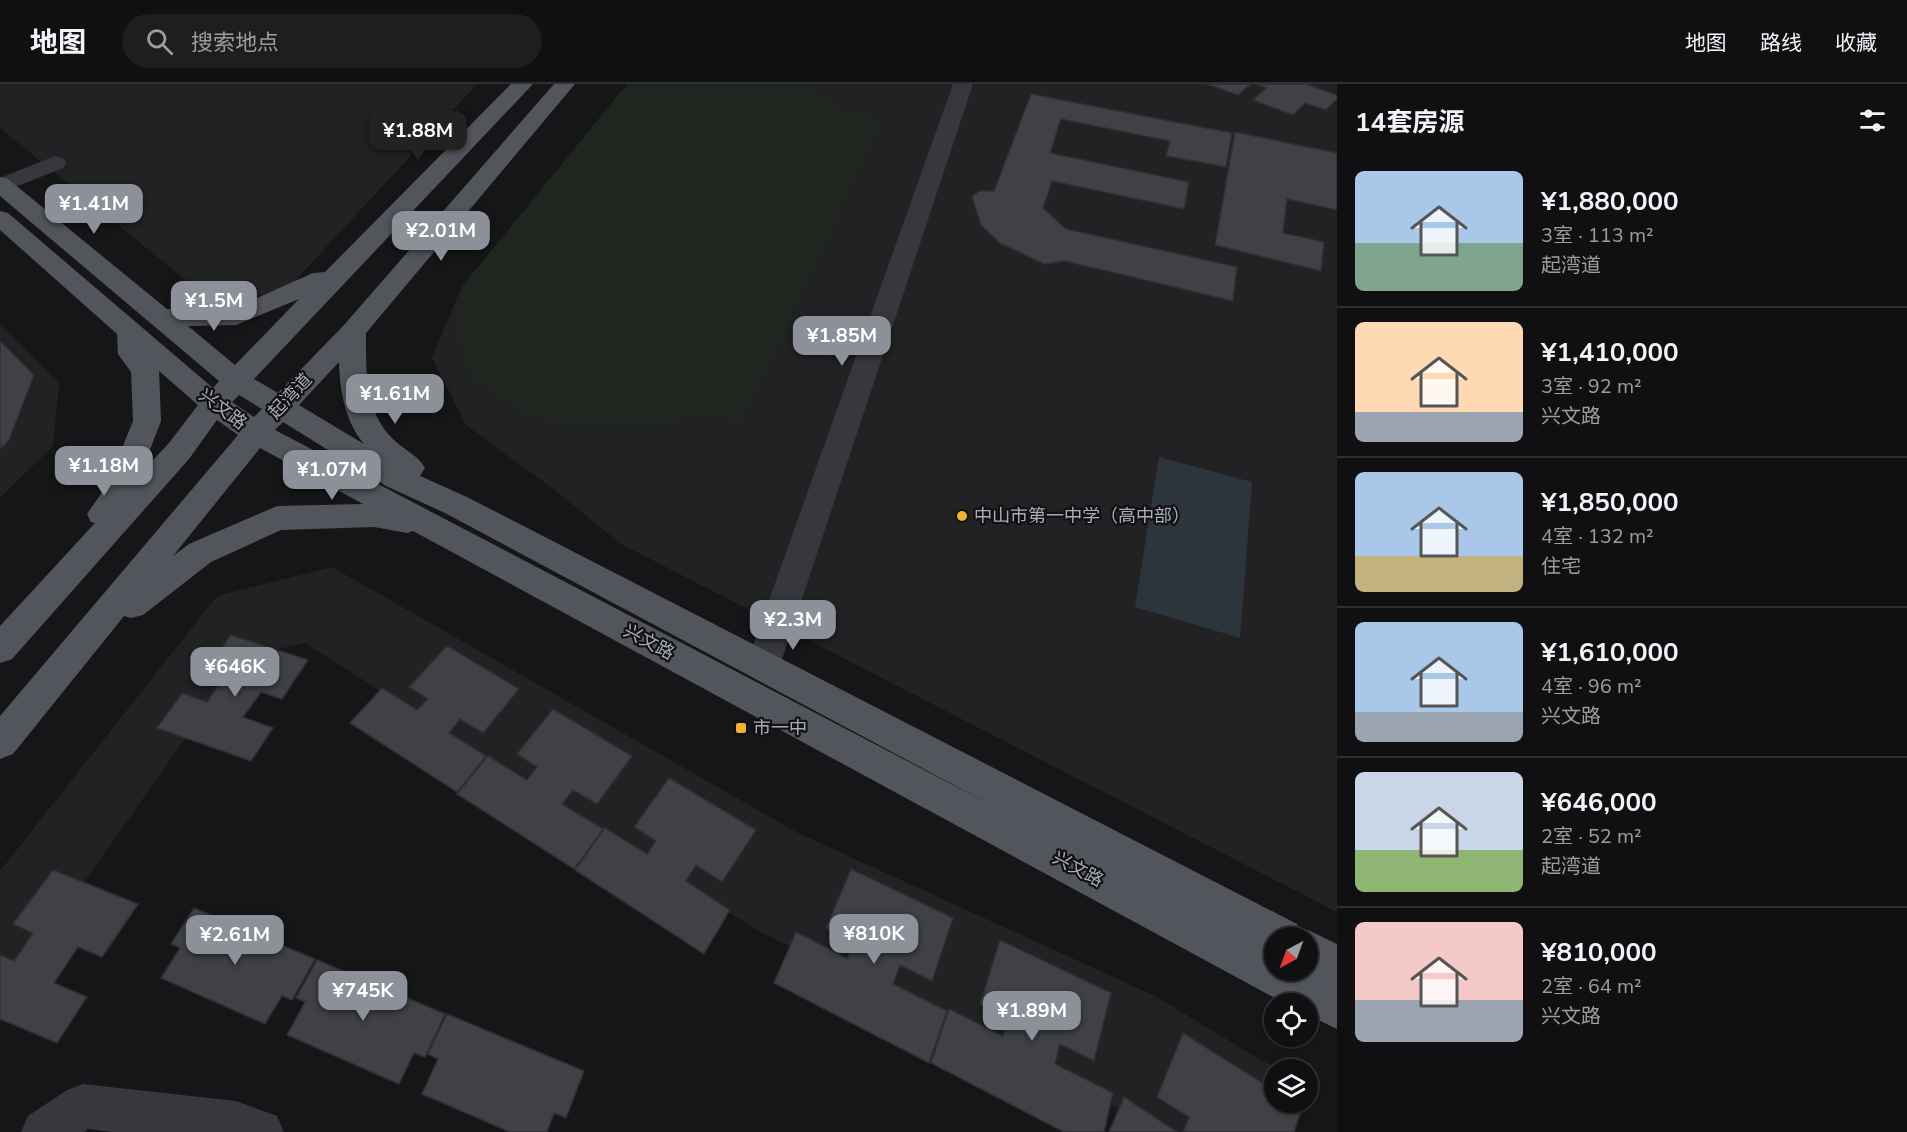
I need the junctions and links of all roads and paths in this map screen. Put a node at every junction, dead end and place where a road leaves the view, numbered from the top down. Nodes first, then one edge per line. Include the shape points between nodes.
1 (523, 84) edge
2 (565, 84) edge
3 (963, 84) edge
4 (55, 163) dead end
5 (1, 185) edge
6 (0, 218) edge
7 (344, 267) junction
8 (161, 318) junction
9 (129, 331) junction
10 (353, 332) junction
11 (237, 381) junction
12 (214, 404) junction
13 (279, 407) junction
14 (256, 433) junction
15 (444, 516) junction
16 (28, 618) junction
17 (84, 641) junction
18 (0, 649) edge
19 (763, 665) junction
20 (0, 743) edge
21 (1264, 928) edge
22 (1318, 956) edge
23 (1337, 966) edge
24 (1337, 1008) edge
25 (44, 1132) edge
26 (261, 1132) edge

1 - 7 main road
2 - 10 main road, 起湾道
3 - 19 street
4 - 5 street
5 - 8 main road, 兴文路
6 - 9 main road, 兴文路
7 - 8 main road via 309,287 236,317
7 - 11 main road
8 - 11 main road, 兴文路
9 - 12 main road, 兴文路
9 - 16 main road via 132,354 145,370 147,421 120,489
10 - 13 main road, 起湾道
10 - 15 main road via 352,371 358,413
11 - 12 main road
11 - 13 main road, 兴文路
12 - 14 main road, 兴文路
12 - 16 main road via 179,451
13 - 14 main road, 起湾道
13 - 15 main road, 兴文路 via 397,478
14 - 15 main road, 兴文路
14 - 17 main road, 起湾道
15 - 17 main road via 277,518 200,553
15 - 19 main road, 兴文路
15 - 24 main road, 兴文路
16 - 18 main road
17 - 20 main road, 起湾道
19 - 21 main road, 兴文路
22 - 23 main road
25 - 26 street via 82,1106 236,1124

